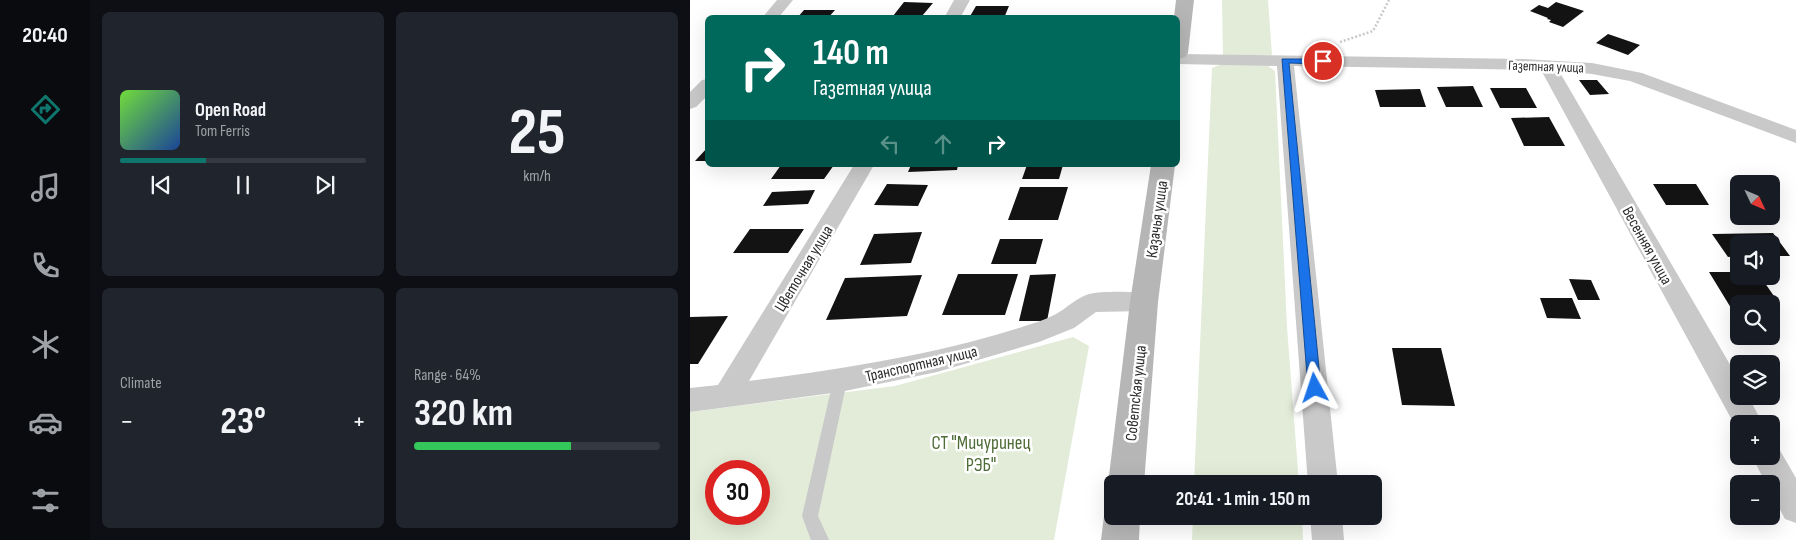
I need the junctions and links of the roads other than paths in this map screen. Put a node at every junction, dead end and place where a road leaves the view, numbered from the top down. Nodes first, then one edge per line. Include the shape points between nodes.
1 (785, 0) edge
2 (962, 0) edge
3 (1185, 0) edge
4 (772, 15) edge
5 (954, 15) edge
6 (1180, 38) edge
7 (1180, 59) edge
8 (1285, 61) junction
9 (1547, 65) junction
10 (705, 87) edge
11 (690, 102) edge
12 (1796, 137) edge
13 (863, 167) edge
14 (1163, 167) edge
15 (1146, 288) junction
16 (840, 382) junction
17 (726, 396) junction
18 (690, 400) edge
19 (1744, 415) edge
20 (1772, 465) edge
21 (1127, 475) edge
22 (1322, 475) edge
23 (1796, 508) edge
24 (1121, 525) edge
25 (1327, 525) edge
26 (820, 540) edge
27 (1120, 540) edge
28 (1328, 540) edge

1 - 4 street
2 - 5 street
3 - 6 main road
7 - 8 street, Газетная улица
8 - 9 street, Газетная улица
8 - 22 street
9 - 12 street, Газетная улица via 1629,75
9 - 19 street, Весенняя улица
10 - 11 street
13 - 17 street, Цветочная улица
14 - 15 main road, Казачья улица
15 - 16 street, Транспортная улица via 1091,303 1065,321 1030,335 937,361
15 - 21 main road, Советская улица
16 - 17 street, Транспортная улица
16 - 26 lane via 810,516
17 - 18 street, Транспортная улица
20 - 23 street
24 - 27 main road
25 - 28 street

